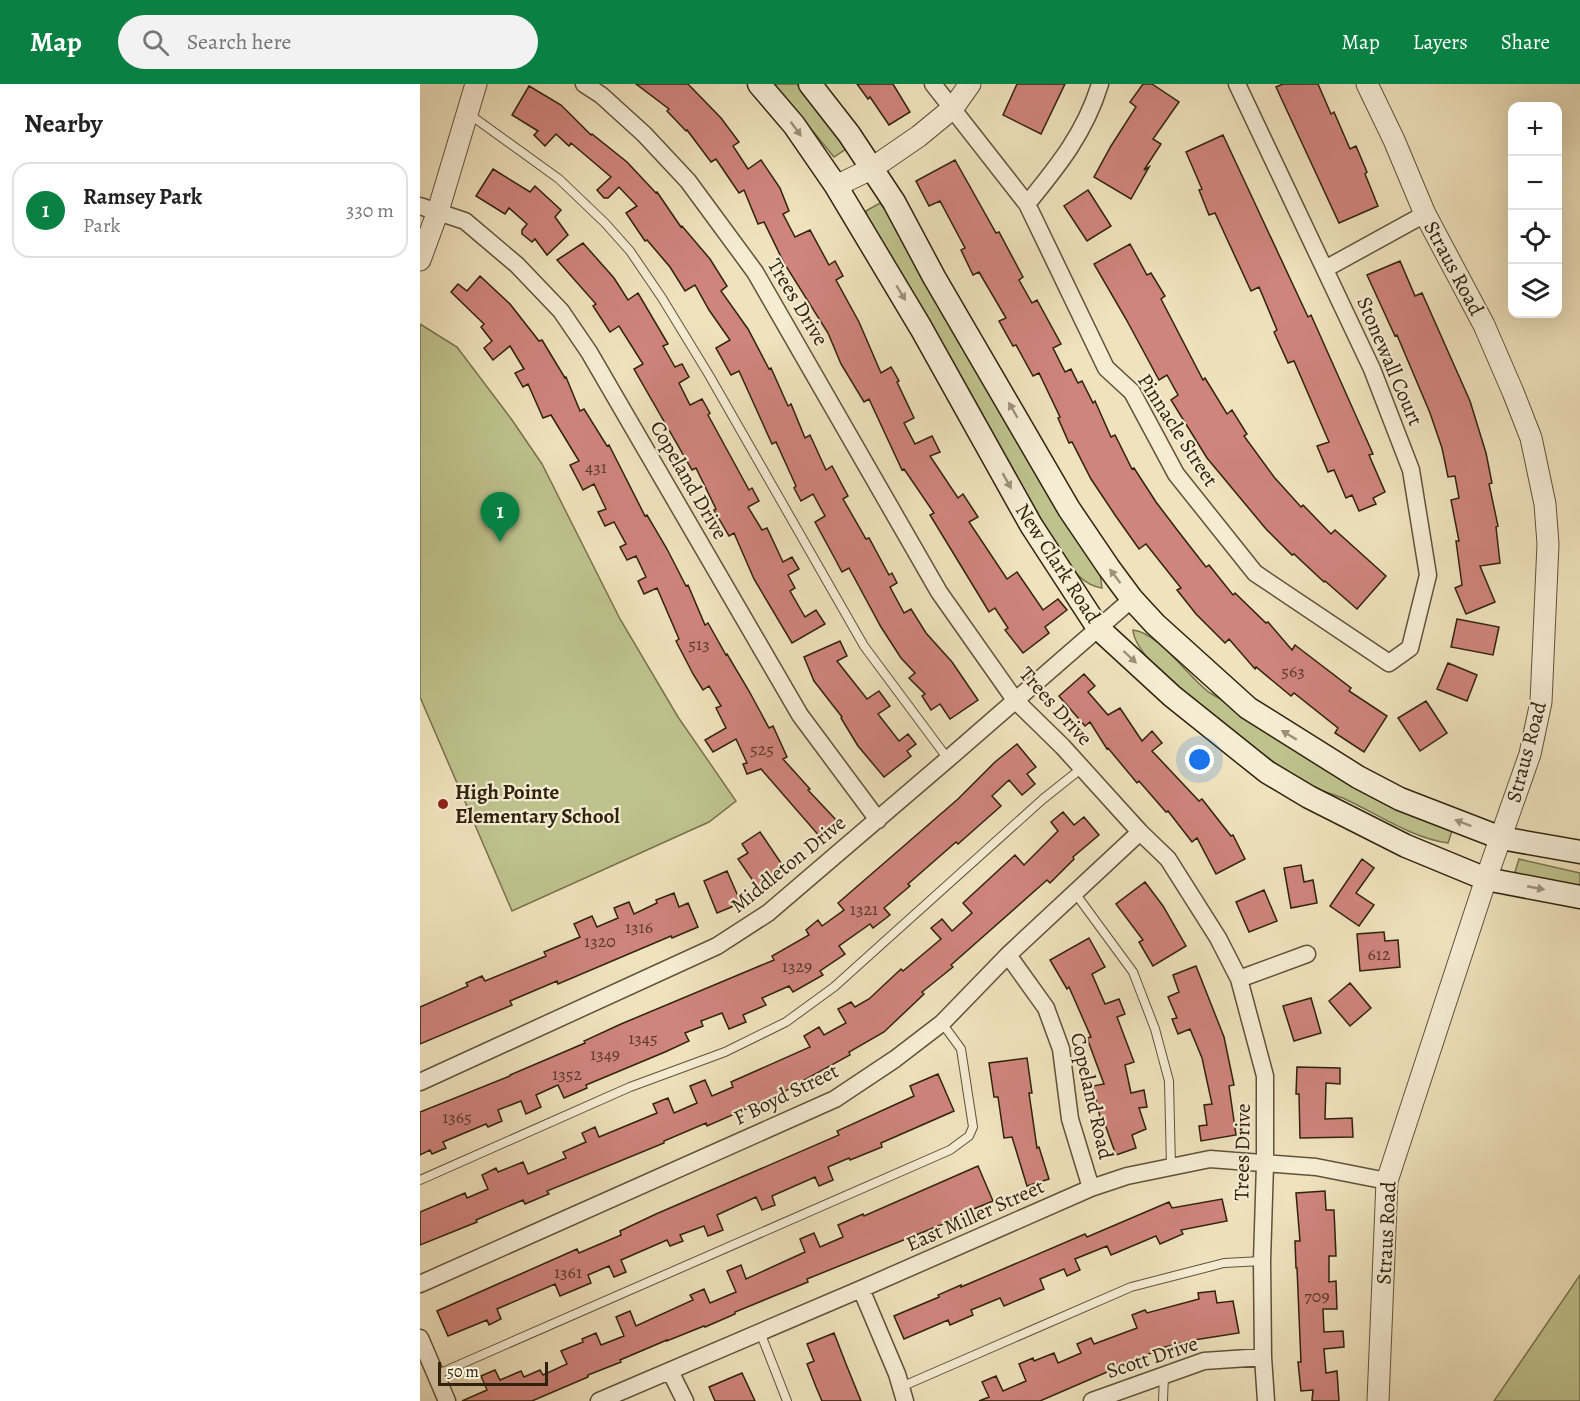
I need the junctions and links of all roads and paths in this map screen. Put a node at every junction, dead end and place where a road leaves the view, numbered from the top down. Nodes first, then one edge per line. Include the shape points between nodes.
1 (476, 84) edge
2 (584, 84) edge
3 (759, 84) edge
4 (810, 84) edge
5 (933, 84) edge
6 (970, 84) edge
7 (1100, 84) edge
8 (1237, 84) edge
9 (1367, 84) edge
10 (952, 108) junction
11 (467, 113) junction
12 (871, 169) junction
13 (836, 186) junction
14 (1027, 204) junction
15 (429, 209) edge
16 (1425, 214) junction
17 (420, 260) edge
18 (1325, 269) junction
19 (1131, 599) junction
20 (1098, 628) junction
21 (1389, 663) joint
22 (1016, 700) junction
23 (948, 759) junction
24 (1082, 768) junction
25 (878, 820) junction
26 (1140, 832) junction
27 (1501, 838) junction
28 (1580, 852) edge
29 (1486, 879) junction
30 (1076, 893) junction
31 (1580, 897) edge
32 (1307, 954) dead end
33 (1008, 955) junction
34 (1239, 979) junction
35 (942, 1023) junction
36 (420, 1082) edge
37 (1266, 1164) junction
38 (1171, 1167) junction
39 (420, 1180) edge
40 (1387, 1180) junction
41 (1091, 1188) junction
42 (1262, 1261) junction
43 (420, 1284) edge
44 (861, 1289) junction
45 (760, 1332) junction
46 (420, 1338) edge
47 (1263, 1357) junction
48 (670, 1371) junction
49 (436, 1375) junction
50 (1164, 1375) junction
51 (903, 1394) edge
52 (447, 1401) edge
53 (599, 1401) edge
54 (685, 1401) edge
55 (787, 1401) edge
56 (1092, 1401) edge
57 (1163, 1401) edge
58 (1266, 1401) edge
59 (1378, 1401) edge

1 - 11 street
2 - 22 street, Trees Drive via 644,134 688,181 755,272 939,592
3 -> 13 main road, New Clark Road via 794,124
4 - 12 main road, New Clark Road
5 - 10 street, Pinnacle Street
6 - 10 street
7 - 14 street via 1092,111 1063,160
8 - 18 street, Stonewall Court
9 - 16 street, Straus Road
10 - 12 street
10 - 14 street, Pinnacle Street
11 - 15 street
11 - 23 lane via 559,179 630,251 709,375 864,646
12 - 13 street
19 -> 12 main road, New Clark Road via 1069,508 894,202
13 -> 20 main road, New Clark Road via 921,327 1031,525
14 - 21 street, Pinnacle Street via 1106,368 1132,392 1176,474 1255,573
15 - 17 street
15 - 25 street, Copeland Drive via 465,221 517,265 561,310 800,715
16 - 18 street
16 - 27 street, Straus Road via 1485,325 1513,392 1531,438 1545,504 1548,544 1541,702 1530,754
18 - 21 street, Stonewall Court via 1372,369 1413,482 1428,575 1410,648
19 - 20 street, Middleton Drive
27 -> 19 main road, New Clark Road via 1400,799 1277,728 1203,669
20 - 22 street, Middleton Drive
20 -> 29 main road, New Clark Road via 1172,696 1266,772 1406,846
22 - 23 street, Middleton Drive
22 - 24 street, Trees Drive
23 - 25 street, Middleton Drive
24 - 26 street, Trees Drive
24 - 39 lane via 834,987 786,1022 725,1052 630,1087
25 - 36 street, Middleton Drive via 768,913 717,946
26 - 30 street, F Boyd Street
26 - 34 street, Trees Drive via 1171,864
27 - 28 main road, New Clark Road
27 - 29 street, Straus Road
29 -> 31 main road, New Clark Road
29 - 40 street, Straus Road
30 - 33 street, F Boyd Street
30 - 38 lane via 1133,972 1155,1029 1169,1082
32 - 34 street
33 - 35 street, F Boyd Street
33 - 41 street, Copeland Road via 1046,1008 1061,1049 1071,1119
34 - 37 street, Trees Drive via 1265,1076
35 - 43 street, F Boyd Street via 835,1099
35 - 49 lane via 961,1049 972,1127 969,1136 950,1150
37 - 38 street, East Miller Street via 1210,1159
37 - 40 street, East Miller Street via 1316,1167
37 - 42 street, Trees Drive
38 - 41 street, East Miller Street
40 - 59 street, Straus Road
41 - 44 street, East Miller Street
42 - 47 street, Trees Drive
42 - 51 lane via 1224,1263 1131,1287
44 - 45 street, East Miller Street
44 - 51 street
45 - 48 street, East Miller Street
45 - 55 lane
46 - 49 street
47 - 50 street, Scott Drive via 1204,1361
47 - 58 street, Trees Drive
48 - 53 street, East Miller Street
48 - 54 street
49 - 52 street
50 - 56 street, Scott Drive
50 - 57 lane

